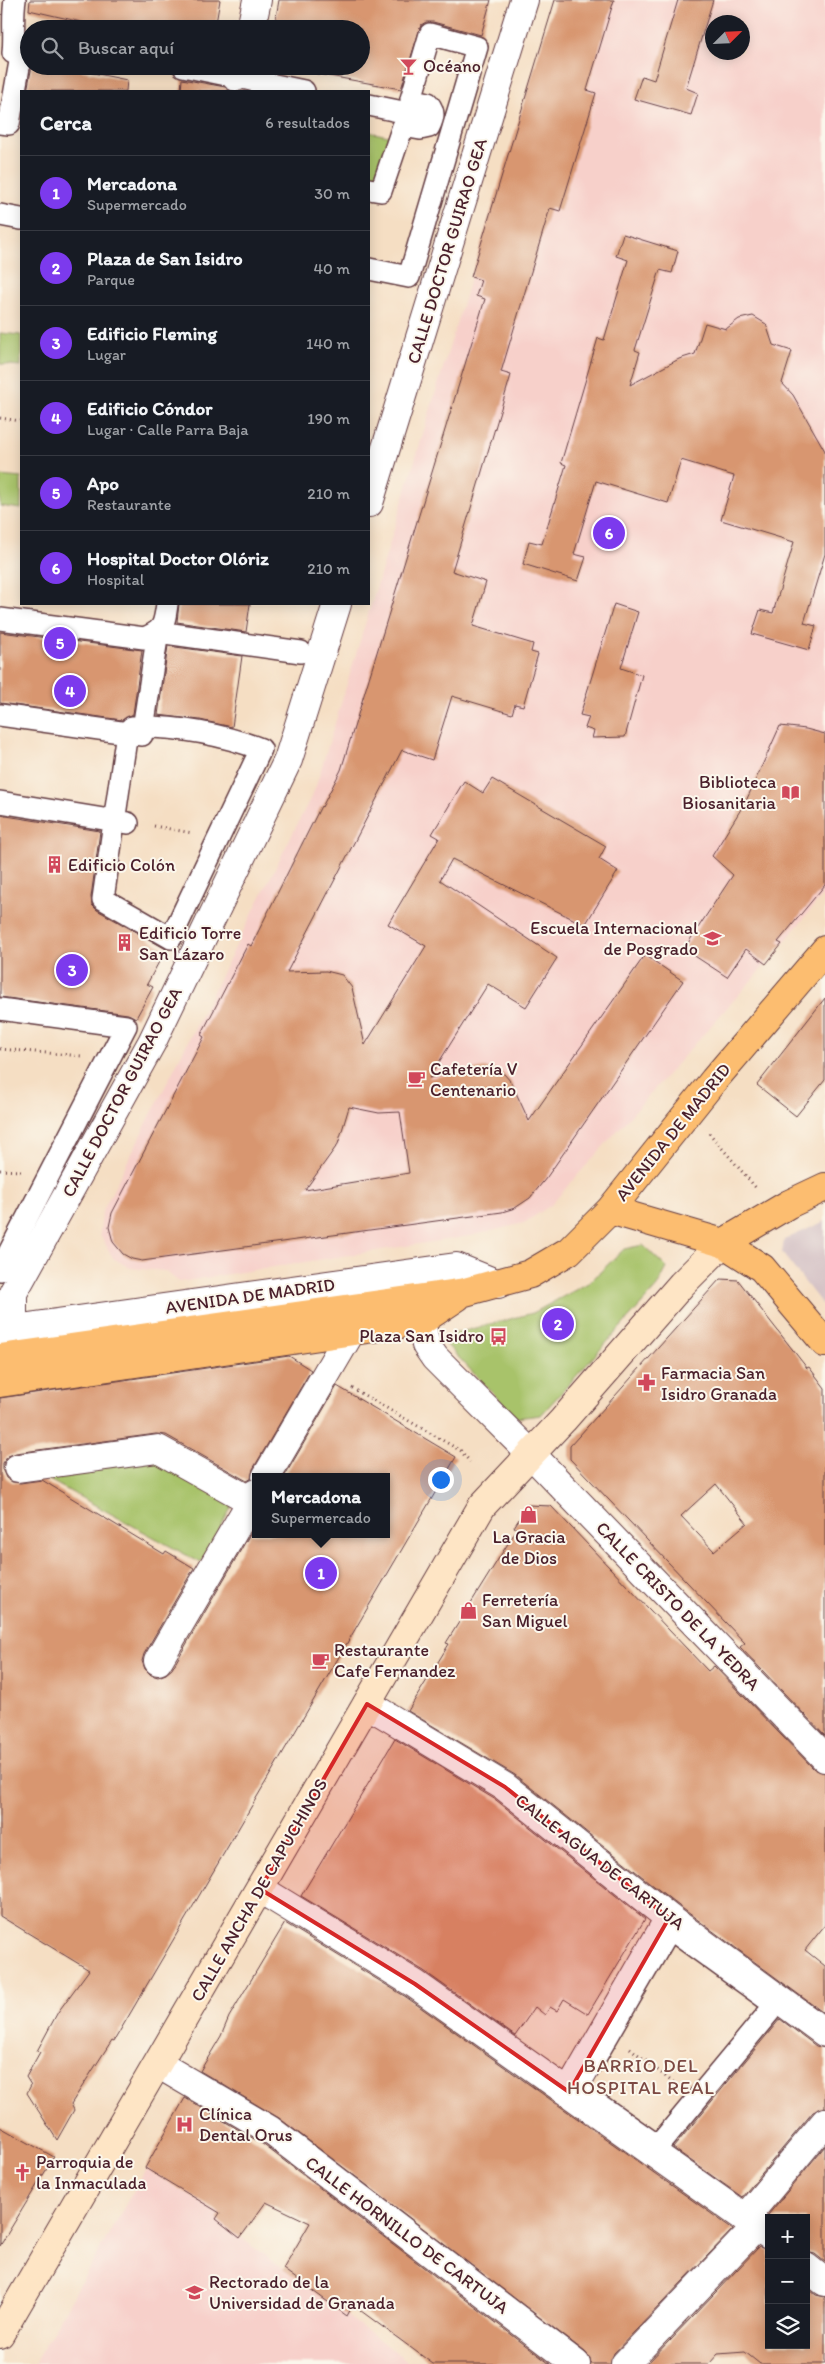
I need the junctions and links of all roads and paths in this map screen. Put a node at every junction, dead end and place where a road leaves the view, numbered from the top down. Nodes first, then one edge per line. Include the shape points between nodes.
1 (15, 0) edge
2 (241, 0) edge
3 (257, 0) edge
4 (524, 0) edge
5 (238, 20) edge
6 (253, 20) edge
7 (20, 29) edge
8 (20, 37) edge
9 (20, 56) edge
10 (20, 62) edge
11 (236, 75) edge
12 (300, 90) edge
13 (370, 105) edge
14 (434, 118) junction
15 (0, 123) edge
16 (459, 124) junction
17 (370, 189) edge
18 (0, 215) edge
19 (20, 219) edge
20 (370, 269) edge
21 (0, 418) edge
22 (20, 421) edge
23 (370, 500) edge
24 (167, 605) edge
25 (337, 605) edge
26 (0, 620) edge
27 (158, 632) junction
28 (301, 652) dead end
29 (0, 715) edge
30 (138, 731) junction
31 (0, 802) edge
32 (120, 822) junction
33 (165, 828) dead end
34 (195, 834) dead end
35 (825, 950) edge
36 (0, 1009) edge
37 (0, 1049) edge
38 (109, 1058) junction
39 (708, 1132) dead end
40 (825, 1186) edge
41 (759, 1192) dead end
42 (610, 1210) junction
43 (723, 1243) junction
44 (0, 1270) edge
45 (498, 1284) junction
46 (465, 1292) junction
47 (421, 1320) junction
48 (6, 1330) edge
49 (352, 1330) junction
50 (825, 1343) edge
51 (0, 1358) edge
52 (326, 1373) junction
53 (0, 1383) edge
54 (531, 1454) junction
55 (470, 1462) dead end
56 (18, 1468) dead end
57 (268, 1473) edge
58 (252, 1496) edge
59 (252, 1500) edge
60 (158, 1661) dead end
61 (367, 1704) junction
62 (825, 1758) edge
63 (260, 1889) junction
64 (669, 1918) junction
65 (610, 2032) junction
66 (825, 2033) edge
67 (158, 2064) junction
68 (678, 2086) dead end
69 (568, 2092) junction
70 (825, 2122) edge
71 (757, 2226) edge
72 (810, 2269) edge
73 (825, 2282) edge
74 (0, 2334) edge
75 (576, 2364) edge
76 (625, 2364) edge

1 - 7 street via 12,15
2 - 5 street
3 - 6 street
4 - 23 street, CALLE DOCTOR GUIRAO GEA
8 - 9 street via 13,53
10 - 15 street via 9,124
11 - 12 street
13 - 14 street
14 - 16 street
14 - 16 street via 428,103 411,99 430,34 478,47
14 - 17 street via 429,127 403,126 382,191
16 - 20 street via 409,277
18 - 19 street
21 - 22 path
24 - 27 street via 164,623
25 - 48 street, CALLE DOCTOR GUIRAO GEA via 288,760 152,1042 13,1293
26 - 27 street via 144,638
27 - 28 street
27 - 30 street
29 - 30 street
30 - 32 street
30 - 32 street via 230,737 261,749 171,938 103,899
31 - 32 street
33 - 34 path
35 - 42 main road, AVENIDA DE MADRID via 714,1080
36 - 38 street via 126,1026
37 - 38 path
38 - 44 street
39 - 41 path
40 - 43 main road
42 - 43 main road
42 - 45 main road, AVENIDA DE MADRID via 569,1251 530,1274
43 - 50 main road via 773,1278
43 - 54 main road, CALLE ANCHA DE CAPUCHINOS via 682,1284
45 - 46 main road, AVENIDA DE MADRID
45 - 48 street, AVENIDA DE MADRID via 456,1267
46 - 47 main road, AVENIDA DE MADRID
46 - 51 main road, AVENIDA DE MADRID
47 - 49 main road, AVENIDA DE MADRID
47 - 54 street, CALLE CRISTO DE LA YEDRA via 426,1344 435,1358
49 - 52 street
49 - 53 main road, AVENIDA DE MADRID
52 - 55 path via 461,1452
52 - 57 street
54 - 61 main road, CALLE ANCHA DE CAPUCHINOS via 482,1506
54 - 62 street, CALLE CRISTO DE LA YEDRA
56 - 58 street via 158,1449
59 - 60 street
61 - 63 main road, CALLE ANCHA DE CAPUCHINOS
61 - 64 street, CALLE AGUA DE CARTUJA via 505,1788
63 - 67 main road, CALLE ANCHA DE CAPUCHINOS
63 - 69 street via 415,1984
64 - 66 street, CALLE AGUA DE CARTUJA
64 - 69 street
65 - 65 street via 670,1929 775,2005 658,2146 577,2089
65 - 68 path
67 - 74 main road, CALLE ANCHA DE CAPUCHINOS
67 - 75 street, CALLE HORNILLO DE CARTUJA via 270,2130
69 - 71 street
70 - 71 street
71 - 76 street
72 - 73 street

